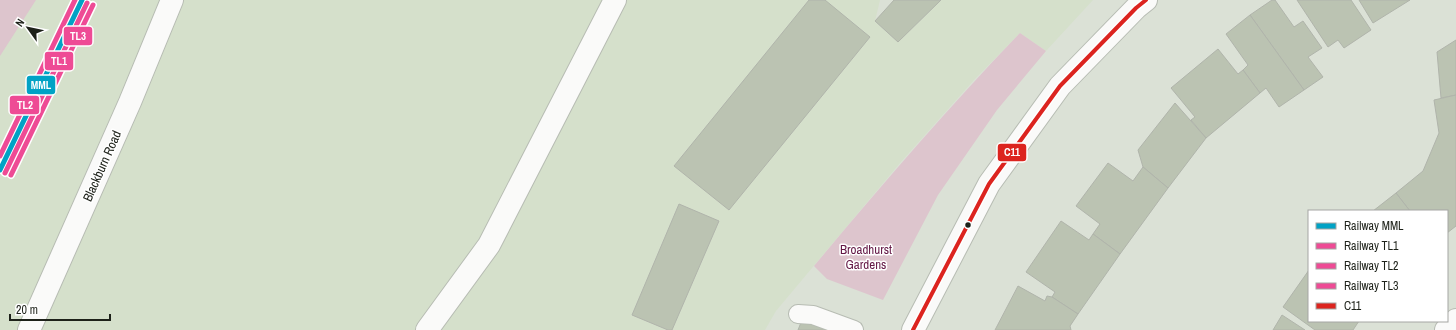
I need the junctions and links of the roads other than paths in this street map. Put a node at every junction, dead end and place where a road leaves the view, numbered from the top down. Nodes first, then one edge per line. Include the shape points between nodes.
1 (172, 0) edge
2 (615, 0) edge
3 (1146, 0) edge
4 (798, 314) dead end
5 (1456, 320) edge
6 (29, 330) edge
7 (427, 330) edge
8 (854, 330) edge
9 (913, 330) edge
10 (1446, 330) edge

1 - 6 street, Blackburn Road via 130,102
2 - 7 street via 489,245
3 - 9 street via 1060,86 989,184
4 - 8 lane via 813,315
5 - 10 street

